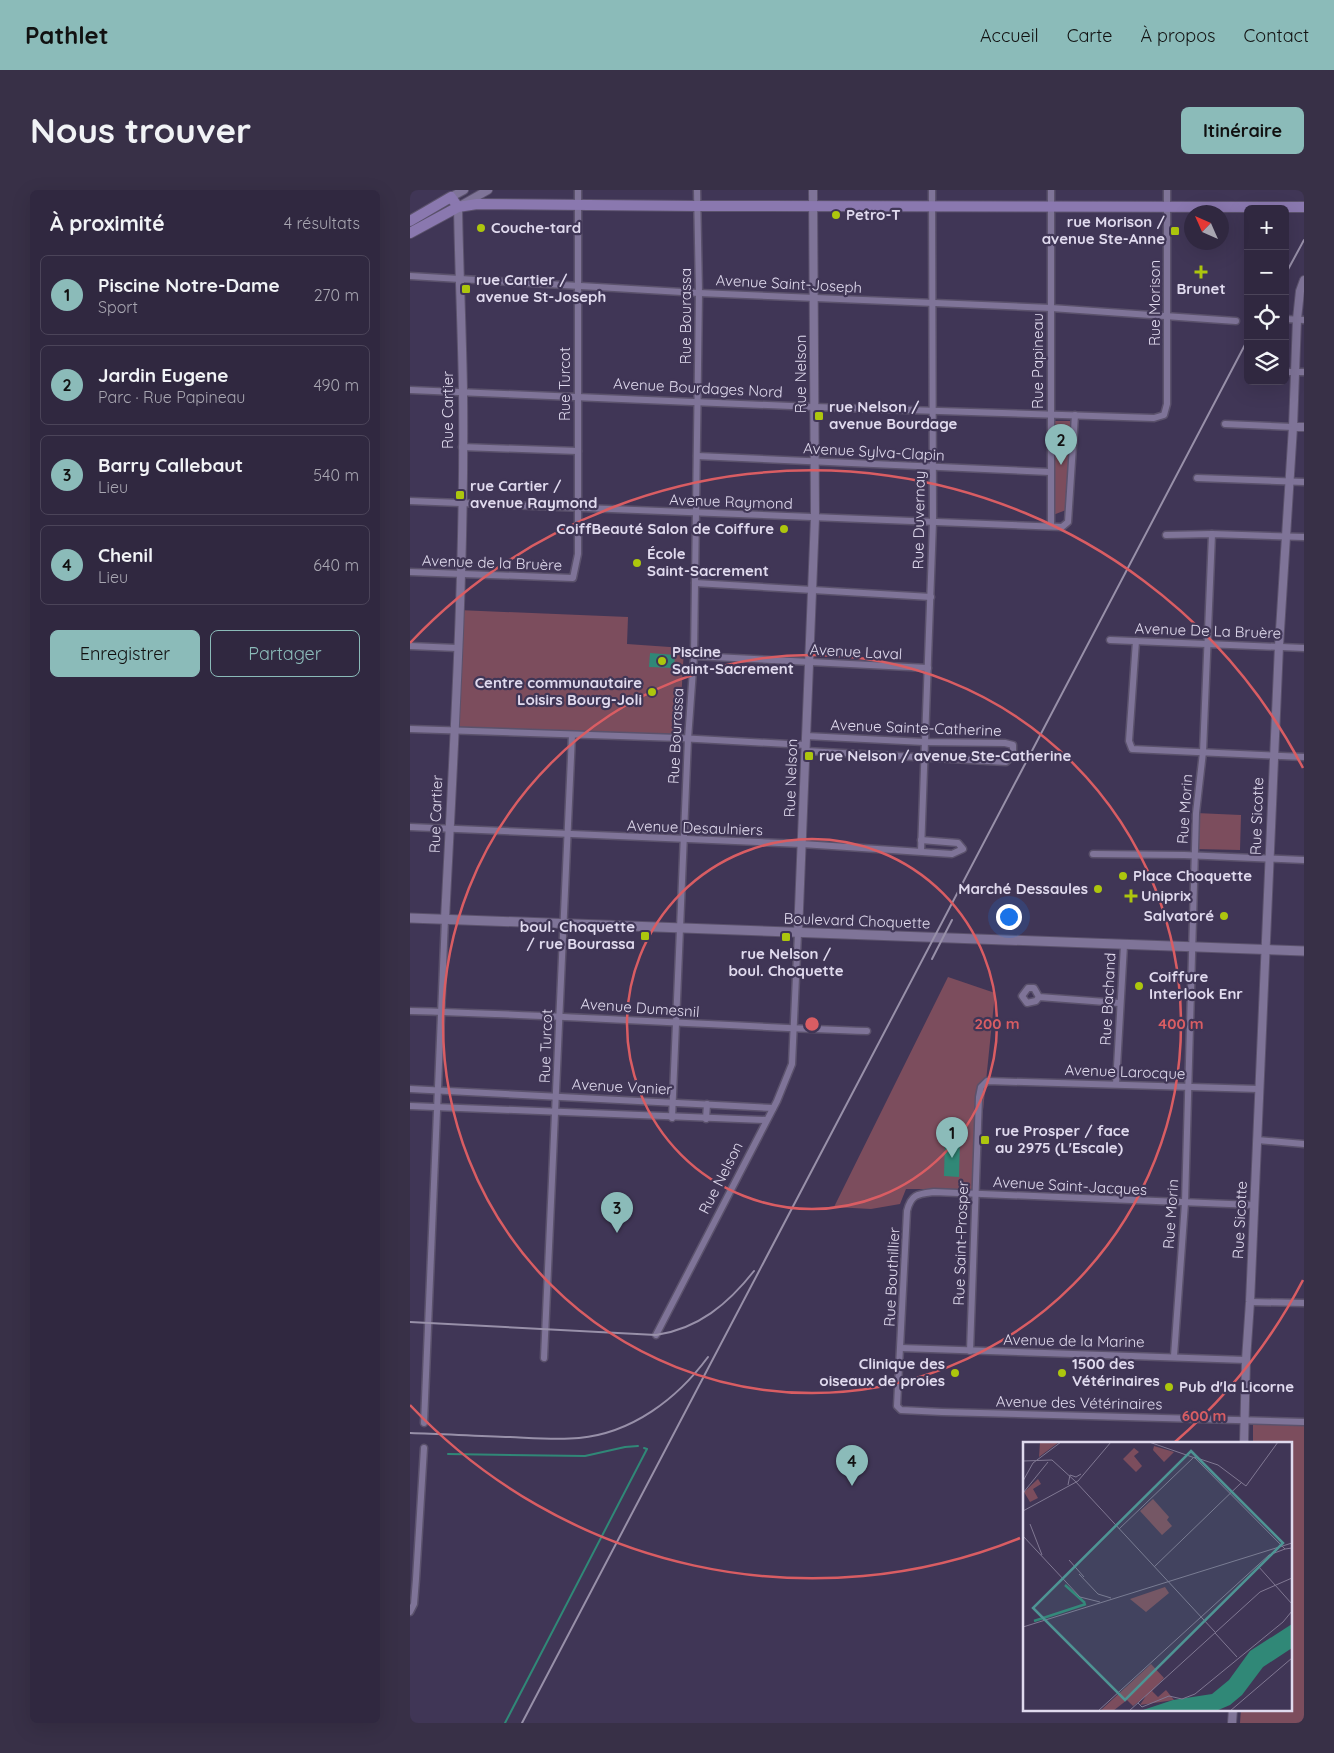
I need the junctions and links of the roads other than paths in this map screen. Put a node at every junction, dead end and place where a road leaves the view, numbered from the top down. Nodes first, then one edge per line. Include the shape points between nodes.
1 (464, 190) edge
2 (488, 190) edge
3 (578, 190) edge
4 (697, 190) edge
5 (813, 190) edge
6 (932, 190) edge
7 (1051, 190) edge
8 (1167, 190) edge
9 (451, 197) junction
10 (578, 204) junction
11 (697, 206) junction
12 (813, 206) junction
13 (932, 206) junction
14 (1051, 206) junction
15 (1167, 206) junction
16 (458, 207) junction
17 (1304, 207) edge
18 (410, 221) edge
19 (410, 234) edge
20 (410, 276) edge
21 (459, 278) junction
22 (1304, 280) edge
23 (578, 286) junction
24 (699, 293) junction
25 (814, 298) junction
26 (932, 303) junction
27 (1051, 308) junction
28 (1168, 317) junction
29 (1300, 319) edge
30 (1236, 321) dead end
31 (1294, 371) junction
32 (1289, 372) edge
33 (1304, 372) edge
34 (410, 390) edge
35 (462, 392) junction
36 (578, 397) junction
37 (698, 402) junction
38 (814, 407) junction
39 (933, 411) junction
40 (1050, 415) junction
41 (1075, 415) junction
42 (1164, 415) joint
43 (1225, 424) dead end
44 (1293, 427) junction
45 (1304, 427) edge
46 (462, 447) junction
47 (578, 451) junction
48 (697, 456) junction
49 (815, 462) junction
50 (933, 467) junction
51 (1050, 472) junction
52 (1197, 478) dead end
53 (1290, 482) junction
54 (1304, 482) edge
55 (410, 501) edge
56 (461, 504) junction
57 (578, 509) junction
58 (696, 513) junction
59 (815, 518) junction
60 (933, 522) junction
61 (1051, 526) junction
62 (1212, 534) junction
63 (1166, 535) dead end
64 (1286, 537) junction
65 (1304, 537) edge
66 (410, 572) edge
67 (459, 575) junction
68 (573, 578) joint
69 (695, 583) junction
70 (813, 590) junction
71 (931, 597) junction
72 (1110, 640) dead end
73 (1136, 642) junction
74 (1208, 643) junction
75 (410, 646) edge
76 (1279, 646) junction
77 (457, 648) junction
78 (1304, 648) edge
79 (694, 656) junction
80 (810, 662) junction
81 (928, 668) junction
82 (410, 729) edge
83 (455, 731) junction
84 (572, 736) junction
85 (688, 739) junction
86 (924, 742) junction
87 (806, 744) junction
88 (1203, 752) junction
89 (1273, 757) junction
90 (1304, 757) edge
91 (925, 758) junction
92 (410, 827) edge
93 (450, 829) junction
94 (566, 835) junction
95 (684, 840) junction
96 (921, 840) junction
97 (802, 844) junction
98 (921, 851) junction
99 (1093, 854) dead end
100 (1194, 855) junction
101 (1270, 858) junction
102 (1304, 860) edge
103 (410, 918) edge
104 (445, 920) junction
105 (563, 924) junction
106 (681, 928) junction
107 (798, 933) junction
108 (1124, 945) junction
109 (1194, 947) junction
110 (1266, 948) junction
111 (1304, 950) edge
112 (1039, 997) dead end
113 (1119, 1003) junction
114 (410, 1011) edge
115 (442, 1012) junction
116 (559, 1015) junction
117 (677, 1024) junction
118 (794, 1029) junction
119 (867, 1031) dead end
120 (990, 1079) joint
121 (1116, 1084) junction
122 (1189, 1087) junction
123 (1259, 1089) junction
124 (410, 1090) edge
125 (439, 1091) junction
126 (556, 1097) junction
127 (672, 1102) junction
128 (707, 1104) junction
129 (410, 1106) edge
130 (438, 1107) junction
131 (773, 1108) junction
132 (555, 1112) junction
133 (672, 1118) junction
134 (706, 1119) junction
135 (766, 1120) junction
136 (1257, 1140) junction
137 (1304, 1144) edge
138 (975, 1194) junction
139 (1185, 1203) junction
140 (1254, 1204) junction
141 (1250, 1302) junction
142 (1304, 1303) edge
143 (656, 1335) dead end
144 (901, 1348) junction
145 (970, 1351) junction
146 (1174, 1356) junction
147 (544, 1358) dead end
148 (1246, 1360) junction
149 (912, 1411) joint
150 (1245, 1420) junction
151 (1304, 1422) edge
152 (424, 1423) dead end
153 (1244, 1442) edge
154 (424, 1448) dead end
155 (413, 1579) edge
156 (410, 1612) edge
157 (1233, 1710) edge
158 (1232, 1723) edge

1 - 9 street
2 - 16 street
3 - 10 street, Rue Turcot
4 - 11 street, Rue Bourassa
5 - 12 street, Rue Nelson
6 - 13 street, Rue Duvernay
7 - 14 street, Rue Papineau
8 - 15 street, Rue Morison
9 - 16 main road
9 - 18 main road
10 - 11 main road
10 - 16 main road via 477,204
10 - 23 street, Rue Turcot
11 - 12 main road
11 - 24 street, Rue Bourassa
12 - 13 main road
12 - 25 street, Rue Nelson
13 - 14 main road
13 - 26 street, Rue Duvernay
14 - 15 main road
14 - 27 street, Rue Papineau
15 - 17 main road
15 - 28 street, Rue Morison
16 - 19 main road
16 - 21 street, Rue Cartier
20 - 21 street, Avenue Saint-Joseph
21 - 23 street, Avenue Saint-Joseph
21 - 35 street, Rue Cartier
22 - 29 street, Rue Sicotte
23 - 24 street, Avenue Saint-Joseph
23 - 36 street, Rue Turcot
24 - 25 street, Avenue Saint-Joseph
24 - 37 street, Rue Bourassa
25 - 26 street, Avenue Saint-Joseph
25 - 38 street, Rue Nelson
26 - 27 street, Avenue Saint-Joseph
26 - 39 street, Rue Duvernay
27 - 28 street, Avenue Saint-Joseph
27 - 40 street, Rue Papineau
28 - 30 street, Avenue Saint-Joseph
28 - 42 street, Rue Morison via 1167,404
29 - 31 street, Rue Sicotte
31 - 32 street
31 - 33 street
31 - 44 street, Rue Sicotte
34 - 35 street, Avenue Bourdages Nord
35 - 36 street, Avenue Bourdages Nord
35 - 46 street, Rue Cartier
36 - 37 street, Avenue Bourdages Nord
36 - 47 street, Rue Turcot
37 - 38 street, Avenue Bourdages Nord
37 - 48 street, Rue Bourassa
38 - 39 street, Avenue Bourdages Nord
38 - 49 street, Rue Nelson
39 - 40 street, Avenue Bourdages Nord
39 - 50 street, Rue Duvernay
40 - 41 street, Avenue Bourdages Nord
40 - 51 street, Rue Papineau
41 - 42 street, Avenue Bourdages Nord via 1154,418
41 - 61 street via 1068,522 1062,527
43 - 44 street
44 - 45 street
44 - 53 street, Rue Sicotte
46 - 47 street
46 - 56 street, Rue Cartier
47 - 57 street, Rue Turcot
48 - 49 street, Avenue Sylva-Clapin
48 - 58 street, Rue Bourassa
49 - 50 street, Avenue Sylva-Clapin
49 - 59 street, Rue Nelson
50 - 51 street, Avenue Sylva-Clapin
50 - 60 street, Rue Duvernay
51 - 61 street, Rue Papineau
52 - 53 street
53 - 54 street
53 - 64 street, Rue Sicotte
55 - 56 street, Avenue Raymond
56 - 57 street, Avenue Raymond
56 - 67 street, Rue Cartier
57 - 58 street, Avenue Raymond
57 - 68 street, Rue Turcot via 578,554
58 - 59 street, Avenue Raymond
58 - 69 street, Rue Bourassa
59 - 60 street, Avenue Raymond
59 - 70 street, Rue Nelson
60 - 61 street, Avenue Raymond
60 - 71 street, Rue Duvernay
62 - 63 street
62 - 64 street
62 - 74 street, Rue Morin
64 - 65 street
64 - 76 street, Rue Sicotte
66 - 67 street, Avenue de la Bruère
67 - 68 street, Avenue de la Bruère
67 - 77 street, Rue Cartier
69 - 70 street
69 - 79 street, Rue Bourassa
70 - 71 street
70 - 80 street, Rue Nelson
71 - 81 street, Rue Duvernay
72 - 73 street, Avenue De La Bruère
73 - 74 street, Avenue De La Bruère
73 - 88 street via 1129,741 1132,749
74 - 76 street, Avenue De La Bruère
74 - 88 street, Rue Morin
75 - 77 street
76 - 78 street, Avenue De La Bruère
76 - 89 street, Rue Sicotte
77 - 83 street, Rue Cartier
79 - 80 street, Avenue Laval
79 - 85 street, Rue Bourassa
80 - 81 street, Avenue Laval
80 - 87 street, Rue Nelson
81 - 86 street, Rue Duvernay
82 - 83 street, Avenue Sainte-Catherine
83 - 84 street, Avenue Sainte-Catherine
83 - 93 street, Rue Cartier
84 - 85 street, Avenue Sainte-Catherine
84 - 94 street, Rue Turcot
85 - 87 street, Avenue Sainte-Catherine
85 - 95 street, Rue Bourassa
86 - 87 street, Avenue Sainte-Catherine
86 - 91 street, Rue Duvernay
86 - 91 street, Avenue Sainte-Catherine via 1013,745 1013,755 1006,762
87 - 91 street, Avenue Sainte-Catherine
87 - 97 street, Rue Nelson
88 - 89 street
88 - 100 street, Rue Morin
89 - 90 street
89 - 101 street, Rue Sicotte
91 - 96 street, Rue Duvernay
92 - 93 street, Avenue Desaulniers
93 - 94 street, Avenue Desaulniers
93 - 104 street, Rue Cartier
94 - 95 street, Avenue Desaulniers
94 - 105 street, Rue Turcot
95 - 97 street, Avenue Desaulniers
95 - 106 street, Rue Bourassa
96 - 98 street, Rue Duvernay
96 - 98 street, Avenue Desaulniers via 958,843 963,849 952,854
97 - 98 street, Avenue Desaulniers
97 - 107 street, Rue Nelson
99 - 100 street
100 - 101 street
100 - 109 street, Rue Morin
101 - 102 street
101 - 110 street, Rue Sicotte
103 - 104 main road, Boulevard Choquette
104 - 105 main road, Boulevard Choquette
104 - 115 street, Rue Cartier
105 - 106 main road, Boulevard Choquette
105 - 116 street, Rue Turcot
106 - 107 main road, Boulevard Choquette
106 - 117 street, Rue Bourassa
107 - 108 main road, Boulevard Choquette
107 - 118 street, Rue Nelson
108 - 109 main road, Boulevard Choquette
108 - 113 street, Rue Bachand
109 - 110 main road, Boulevard Choquette
109 - 122 street, Rue Morin
110 - 111 main road, Boulevard Choquette
110 - 123 street, Rue Sicotte
112 - 113 street
113 - 121 street, Rue Bachand
114 - 115 street, Avenue Dumesnil
115 - 116 street, Avenue Dumesnil
115 - 125 street, Rue Cartier
116 - 117 street, Avenue Dumesnil
116 - 126 street, Rue Turcot
117 - 118 street, Avenue Dumesnil
117 - 127 street, Rue Bourassa
118 - 119 street, Avenue Dumesnil
118 - 131 street, Rue Nelson via 792,1064
120 - 121 street, Avenue Larocque
120 - 138 street, Rue Saint-Prosper via 981,1087 979,1097
121 - 122 street, Avenue Larocque
122 - 123 street, Avenue Larocque
122 - 139 street, Rue Morin
123 - 136 street, Rue Sicotte
124 - 125 street, Avenue Vanier
125 - 126 street, Avenue Vanier
125 - 130 street, Rue Cartier
126 - 127 street, Avenue Vanier
126 - 132 street, Rue Turcot
127 - 128 street, Avenue Vanier
127 - 133 street, Rue Bourassa
128 - 131 street, Avenue Vanier
128 - 134 street
129 - 130 street, Avenue Vanier
130 - 132 street, Avenue Vanier
130 - 152 street, Rue Cartier
131 - 135 street, Rue Nelson
132 - 133 street, Avenue Vanier
132 - 147 street, Rue Turcot
133 - 134 street, Avenue Vanier
134 - 135 street, Avenue Vanier
135 - 143 street, Rue Nelson
136 - 137 street
136 - 140 street, Rue Sicotte
138 - 139 street, Avenue Saint-Jacques
138 - 144 street, Rue Bouthillier via 925,1193 916,1194 909,1200
138 - 145 street, Rue Saint-Prosper
139 - 140 street, Avenue Saint-Jacques
139 - 146 street, Rue Morin
140 - 141 street, Rue Sicotte
141 - 142 street
141 - 148 street, Rue Sicotte
144 - 145 street, Avenue de la Marine
144 - 149 street, Rue Bouthillier via 897,1406
145 - 146 street, Avenue de la Marine
146 - 148 street, Avenue de la Marine
148 - 150 street, Rue Sicotte
149 - 150 street, Avenue des Vétérinaires
150 - 151 street, Avenue des Vétérinaires
150 - 153 street, Rue Sicotte
154 - 155 street
155 - 156 street via 414,1604
157 - 158 street

